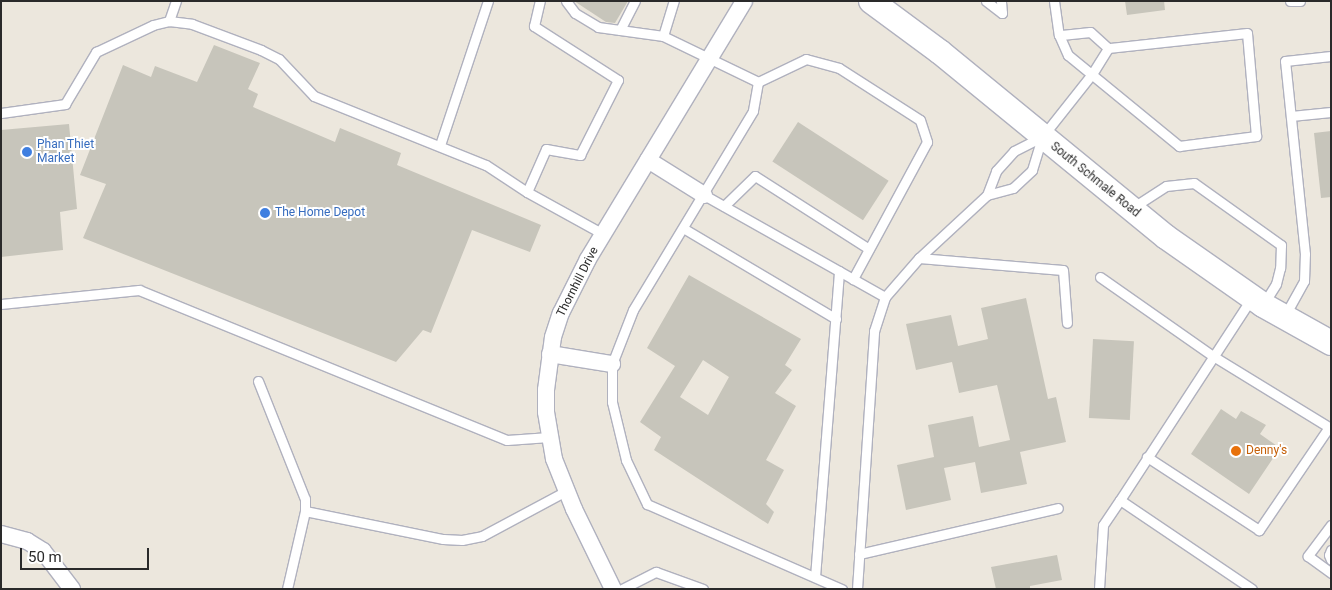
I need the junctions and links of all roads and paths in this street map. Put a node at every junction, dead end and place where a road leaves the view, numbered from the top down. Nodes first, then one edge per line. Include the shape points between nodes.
1 (176, 1) edge
2 (488, 1) edge
3 (540, 1) edge
4 (566, 1) edge
5 (635, 1) edge
6 (674, 1) edge
7 (744, 1) edge
8 (871, 1) edge
9 (986, 1) edge
10 (1001, 1) edge
11 (1054, 1) edge
12 (1290, 1) edge
13 (1300, 1) edge
14 (169, 21) junction
15 (620, 30) junction
16 (1059, 35) junction
17 (663, 36) junction
18 (1108, 48) junction
19 (1331, 56) edge
20 (708, 59) junction
21 (1092, 74) junction
22 (758, 82) junction
23 (1331, 112) edge
24 (1, 113) edge
25 (1291, 116) junction
26 (1042, 137) junction
27 (440, 145) junction
28 (648, 160) junction
29 (527, 192) junction
30 (704, 194) junction
31 (987, 195) junction
32 (724, 206) junction
33 (1130, 209) junction
34 (683, 228) junction
35 (603, 234) junction
36 (869, 249) junction
37 (919, 258) junction
38 (839, 271) junction
39 (1100, 277) dead end
40 (853, 279) junction
41 (885, 297) junction
42 (1258, 301) junction
43 (1, 304) edge
44 (1284, 317) junction
45 (836, 319) junction
46 (1067, 323) dead end
47 (1331, 343) edge
48 (550, 354) junction
49 (1213, 356) junction
50 (612, 364) junction
51 (258, 381) dead end
52 (549, 437) junction
53 (1147, 458) junction
54 (566, 491) junction
55 (1120, 500) junction
56 (1058, 508) dead end
57 (305, 512) junction
58 (1331, 525) edge
59 (1, 534) edge
60 (1331, 550) edge
61 (859, 554) junction
62 (1331, 560) edge
63 (1331, 573) edge
64 (815, 577) junction
65 (72, 589) edge
66 (286, 589) edge
67 (613, 589) edge
68 (622, 589) edge
69 (703, 589) edge
70 (842, 589) edge
71 (857, 589) edge
72 (1099, 589) edge
73 (1252, 589) edge

1 - 14 lane
2 - 27 lane
3 - 29 lane via 534,26 618,80 580,155 546,149
4 - 15 lane via 575,13 598,27
5 - 15 lane
6 - 17 lane
7 - 20 street, Thornhill Drive
8 - 26 main road, South Schmale Road via 940,52
9 - 10 lane via 1002,13
11 - 16 lane
12 - 13 lane
14 - 24 lane via 153,25 96,52 65,104
14 - 27 lane via 192,24 261,50 280,60 314,96
15 - 17 lane
16 - 18 lane via 1090,32
16 - 21 lane via 1068,55
17 - 20 lane
18 - 21 lane
18 - 21 lane via 1247,33 1256,136 1179,146
19 - 25 lane via 1285,61
20 - 22 lane
20 - 28 street, Thornhill Drive
21 - 26 lane
22 - 30 lane via 753,111
22 - 36 lane via 806,59 839,68 920,120 927,142
23 - 25 lane
25 - 44 lane via 1305,254 1304,281
26 - 31 lane via 1014,151 996,171
26 - 31 lane via 1032,170 1014,188
26 - 33 main road, South Schmale Road
27 - 29 lane via 486,165
28 - 30 street
28 - 35 street, Thornhill Drive
29 - 35 lane
30 - 32 lane
30 - 34 lane
31 - 37 lane
32 - 36 lane via 755,176
32 - 38 lane
33 - 42 main road, South Schmale Road
33 - 42 lane via 1166,186 1194,183 1281,245 1276,284
34 - 45 lane
34 - 50 lane via 633,310
35 - 48 street, Thornhill Drive via 572,287
36 - 40 lane
37 - 41 lane
37 - 46 lane via 1063,270
38 - 40 lane
38 - 45 lane
39 - 49 lane
40 - 41 lane
41 - 61 lane via 874,331
42 - 44 main road, South Schmale Road
42 - 49 lane
43 - 52 lane via 139,290 507,440
44 - 47 main road, South Schmale Road
45 - 64 lane
48 - 50 street
48 - 52 street, Thornhill Drive via 546,390
49 - 53 lane
49 - 53 lane via 1329,427 1259,530
50 - 64 lane via 612,402 626,460 647,504
51 - 57 lane via 305,500
52 - 54 street, Thornhill Drive
53 - 55 lane
54 - 57 lane via 482,536 462,540
54 - 67 street, Thornhill Drive
55 - 72 lane via 1104,525
55 - 73 lane
56 - 61 lane
57 - 66 lane
58 - 63 lane via 1308,556
59 - 65 street via 28,541 43,551
60 - 62 lane
61 - 71 lane
64 - 70 lane
68 - 69 lane via 656,572

